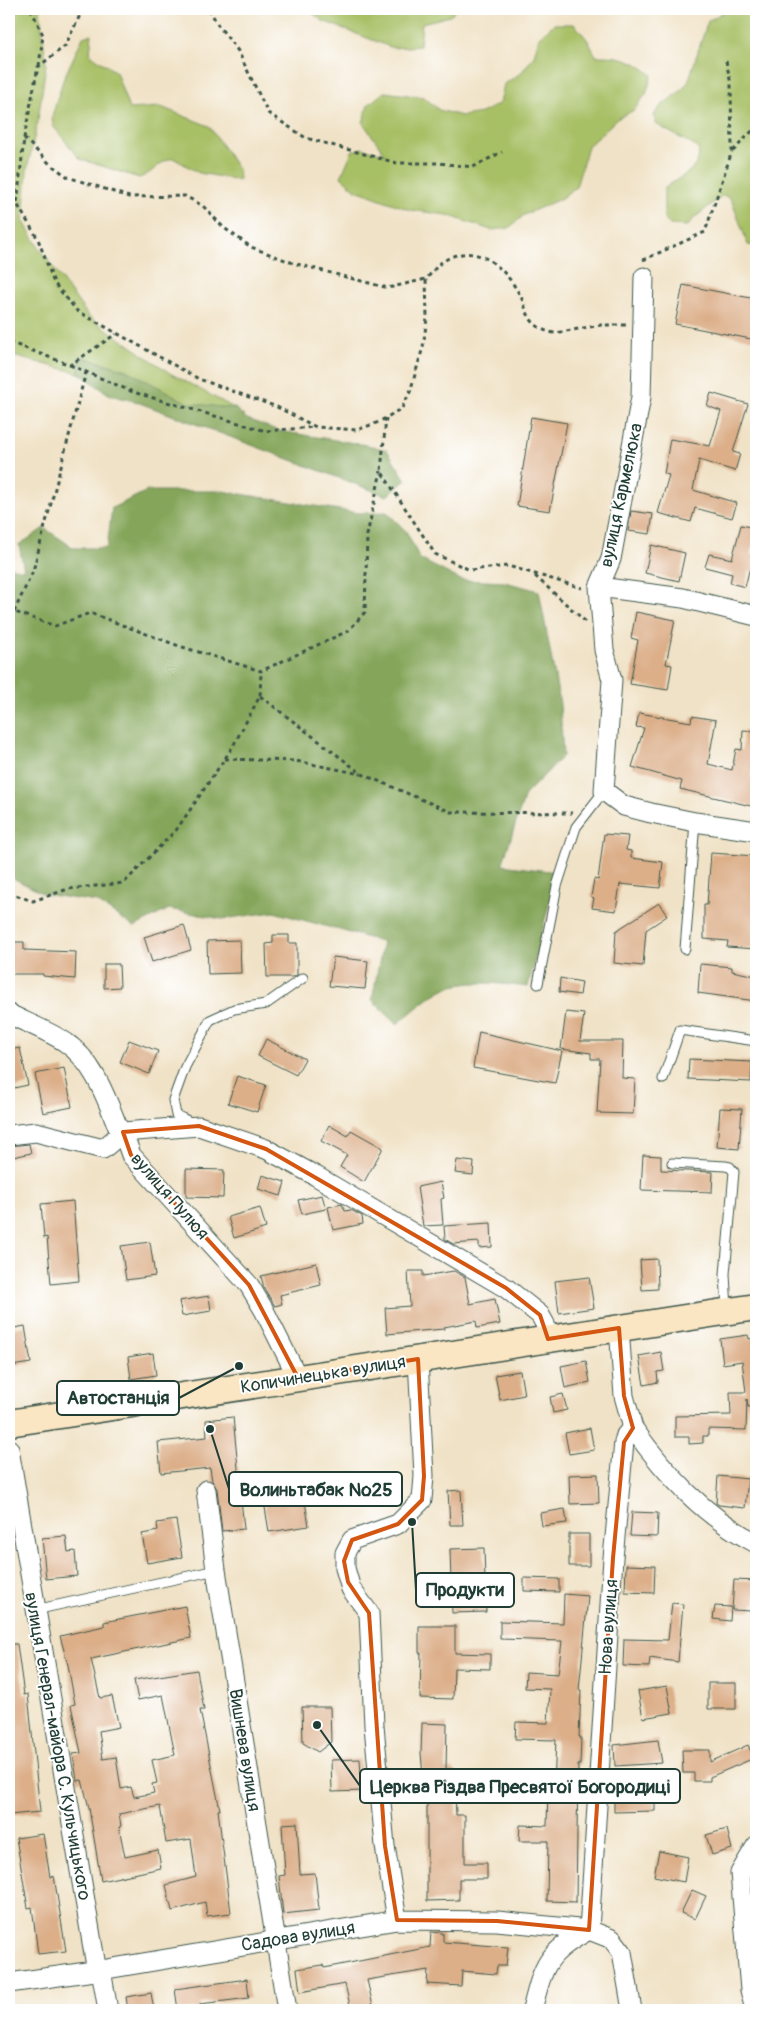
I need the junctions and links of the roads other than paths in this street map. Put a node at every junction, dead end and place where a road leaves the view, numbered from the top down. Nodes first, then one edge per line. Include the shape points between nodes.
1 (644, 277) road end
2 (590, 587) junction
3 (756, 616) edge
4 (604, 791) junction
5 (695, 822) junction
6 (756, 831) edge
7 (685, 949) dead end
8 (303, 978) dead end
9 (538, 984) dead end
10 (9, 1014) edge
11 (756, 1041) edge
12 (663, 1079) dead end
13 (199, 1126) junction
14 (123, 1132) junction
15 (9, 1135) edge
16 (672, 1163) dead end
17 (756, 1307) edge
18 (727, 1312) junction
19 (619, 1328) junction
20 (548, 1339) junction
21 (418, 1359) junction
22 (298, 1378) junction
23 (9, 1423) edge
24 (633, 1428) junction
25 (9, 1449) edge
26 (206, 1490) dead end
27 (756, 1543) edge
28 (216, 1570) junction
29 (35, 1610) junction
30 (756, 1846) edge
31 (397, 1920) junction
32 (589, 1930) junction
33 (276, 1939) junction
34 (101, 1970) junction
35 (9, 1983) edge
36 (108, 2010) edge
37 (287, 2010) edge
38 (532, 2010) edge
39 (632, 2010) edge
40 (754, 2010) edge

1 - 2 street, вулиця Кармелюка via 641,397 611,559
2 - 3 street via 683,598
2 - 4 street, вулиця Кармелюка via 612,680
4 - 5 street via 624,806
4 - 9 lane via 576,827 558,886
5 - 6 street
5 - 7 lane
8 - 13 lane via 266,1004 234,1009 210,1020 185,1067 173,1100 176,1115
10 - 14 street, вулиця Пулюя via 66,1042 88,1064 119,1130
11 - 12 lane via 680,1030
13 - 14 street
13 - 20 street via 274,1154 316,1176 506,1288 540,1315 546,1324
14 - 15 street via 103,1148 36,1132
14 - 22 street, вулиця Пулюя via 131,1155 249,1285
16 - 18 lane via 725,1166 734,1172 725,1274
17 - 18 main road, Копичинецька вулиця
18 - 19 main road, Копичинецька вулиця
19 - 20 main road, Копичинецька вулиця
19 - 24 street via 624,1396
20 - 21 main road, Копичинецька вулиця
21 - 22 main road, Копичинецька вулиця
21 - 31 street via 424,1476 422,1500 398,1524 352,1540 344,1561 348,1582 369,1612 374,1726 384,1837
22 - 23 main road, Копичинецька вулиця
24 - 27 street via 657,1462 684,1491 709,1513
24 - 32 street, Нова вулиця via 624,1442 613,1558
25 - 29 street, вулиця Генерал-майора С. Кульчицького
26 - 28 street, Вишнева вулиця
28 - 29 lane
28 - 33 street, Вишнева вулиця
29 - 34 street, вулиця Генерал-майора С. Кульчицького via 96,1966
30 - 40 street via 740,1873
31 - 32 street, Садова вулиця via 497,1921
31 - 33 street, Садова вулиця
32 - 38 street via 564,1944 551,1957 541,1976
32 - 39 street, Садова вулиця via 612,1939 620,1946
33 - 34 street, Садова вулиця
33 - 37 street, Вишнева вулиця
34 - 35 street, Садова вулиця
34 - 36 street, вулиця Генерал-майора С. Кульчицького

